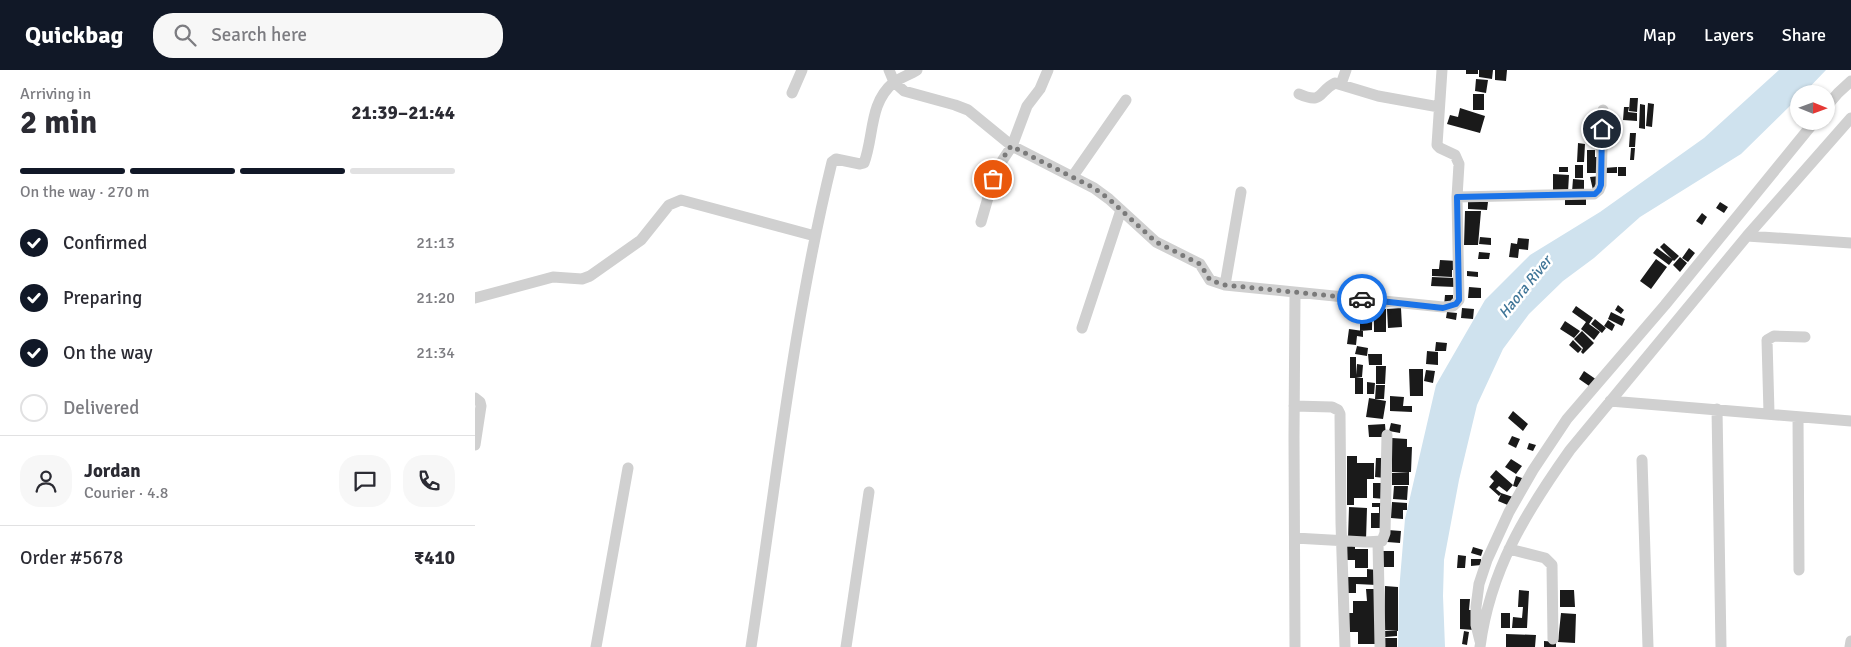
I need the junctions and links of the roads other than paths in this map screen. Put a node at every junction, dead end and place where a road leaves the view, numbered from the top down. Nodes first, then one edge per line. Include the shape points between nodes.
1 (802, 70) edge
2 (889, 70) edge
3 (917, 70) edge
4 (1048, 70) edge
5 (1346, 70) edge
6 (1442, 70) edge
7 (1851, 81) edge
8 (894, 82) junction
9 (1341, 84) junction
10 (792, 93) dead end
11 (1299, 94) dead end
12 (1835, 98) edge
13 (1126, 100) dead end
14 (1439, 107) junction
15 (1603, 110) dead end
16 (1851, 118) edge
17 (1808, 130) edge
18 (1011, 146) junction
19 (1073, 176) junction
20 (1241, 192) dead end
21 (1457, 197) junction
22 (1121, 210) junction
23 (981, 222) dead end
24 (815, 236) junction
25 (1747, 236) junction
26 (1851, 243) edge
27 (1225, 285) junction
28 (1295, 292) junction
29 (475, 298) edge
30 (1082, 328) dead end
31 (1805, 337) dead end
32 (475, 398) edge
33 (1610, 401) junction
34 (1294, 406) junction
35 (1717, 409) junction
36 (1769, 413) junction
37 (1797, 417) junction
38 (1851, 422) edge
39 (1387, 435) dead end
40 (475, 446) edge
41 (1642, 460) dead end
42 (628, 468) dead end
43 (869, 492) dead end
44 (1295, 538) junction
45 (1341, 541) junction
46 (1378, 542) junction
47 (1509, 549) junction
48 (1799, 570) dead end
49 (1553, 639) dead end
50 (1851, 642) edge
51 (1380, 646) edge
52 (1481, 646) edge
53 (596, 647) edge
54 (751, 647) edge
55 (846, 647) edge
56 (1295, 647) edge
57 (1345, 647) edge
58 (1648, 647) edge
59 (1721, 647) edge
60 (1850, 647) edge

1 - 10 street
2 - 8 street
3 - 8 street
4 - 18 street via 1040,89 1027,106
5 - 9 street
6 - 14 street
7 - 12 street
8 - 18 street via 910,94 968,110
8 - 24 street via 880,98 864,163 839,158 833,161
9 - 11 street via 1330,85 1316,98
9 - 14 street via 1378,96
13 - 19 street
14 - 21 street via 1437,145 1458,158
15 - 21 street via 1601,185 1595,194
16 - 25 street
17 - 52 street via 1567,419 1533,470 1509,512 1479,584 1476,625
18 - 19 street
18 - 23 street via 996,170
19 - 22 street via 1101,192
20 - 27 street
21 - 28 street via 1459,300 1453,306
22 - 27 street via 1156,242 1195,261 1210,280
22 - 30 street
24 - 29 street via 681,200 669,205 641,240 590,276 582,279 553,277
24 - 54 street via 786,405
25 - 26 street
25 - 33 street
27 - 28 street
28 - 34 street
31 - 36 street via 1774,336 1767,340
32 - 40 street via 481,406
33 - 35 street
33 - 47 street via 1546,484
34 - 44 street
34 - 45 street via 1332,407 1340,414
35 - 36 street
35 - 59 street
36 - 37 street
37 - 38 street
37 - 48 street
39 - 46 street via 1385,533
41 - 58 street
42 - 53 street
43 - 55 street
44 - 45 street
44 - 56 street
45 - 46 street
45 - 57 street
46 - 51 street
47 - 49 street via 1545,558 1552,565
47 - 52 street via 1493,589
50 - 60 street

